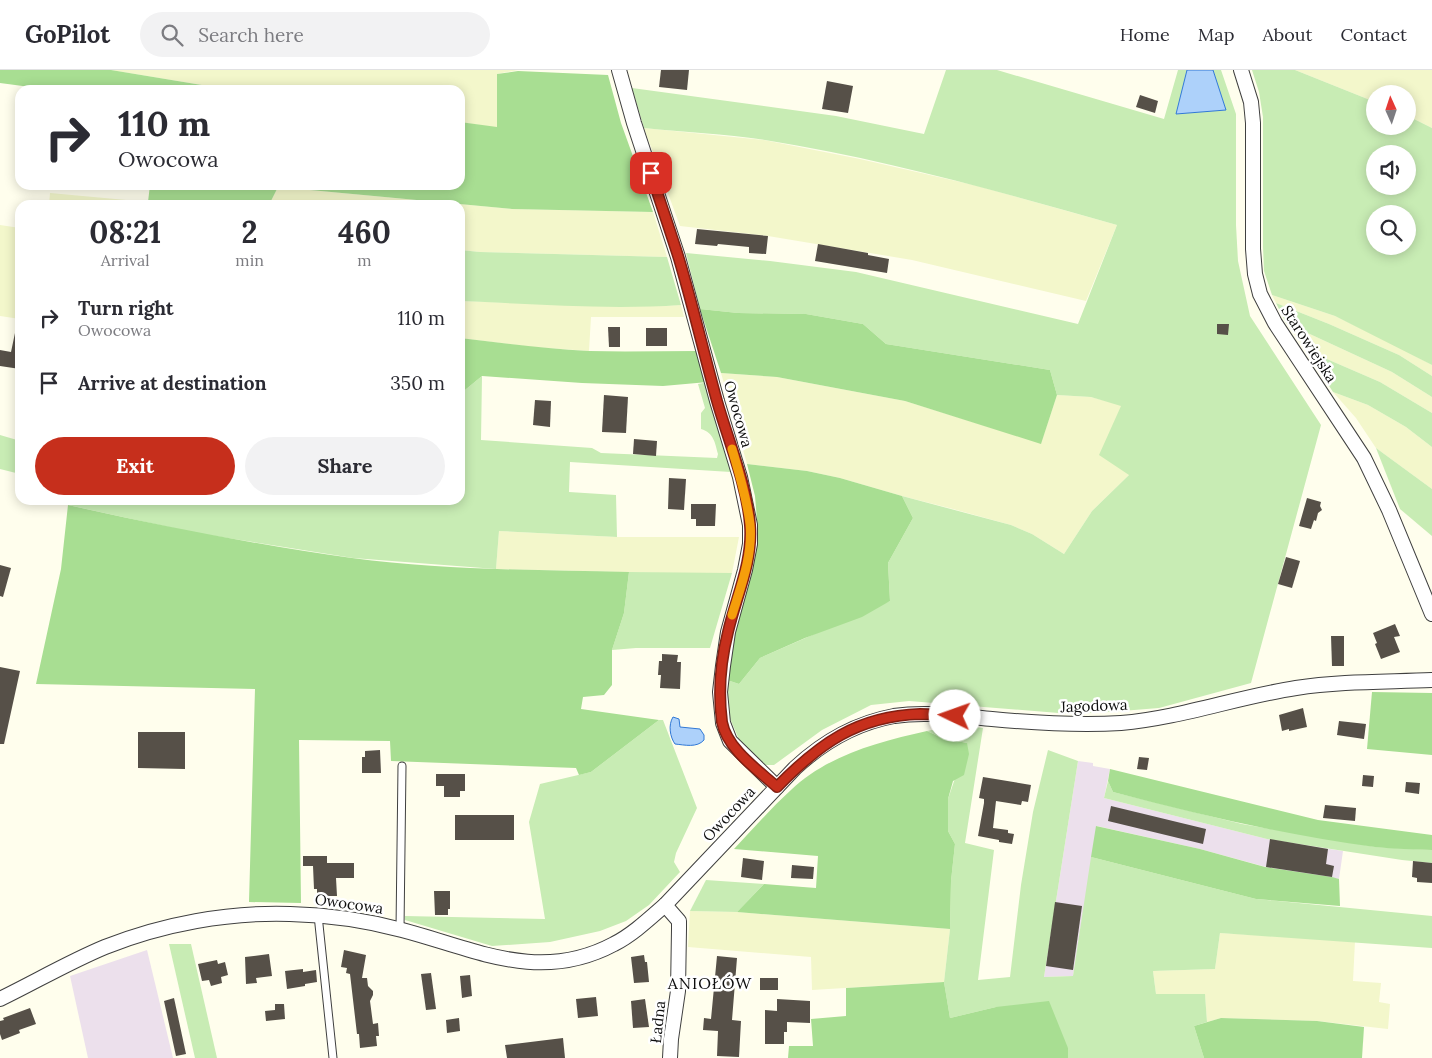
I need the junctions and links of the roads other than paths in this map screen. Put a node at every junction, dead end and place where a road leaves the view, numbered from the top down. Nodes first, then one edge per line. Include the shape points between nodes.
1 (619, 70) edge
2 (1241, 70) edge
3 (1432, 614) edge
4 (1432, 680) edge
5 (402, 766) dead end
6 (777, 787) junction
7 (665, 905) junction
8 (318, 915) junction
9 (400, 929) junction
10 (0, 999) edge
11 (333, 1058) edge
12 (670, 1058) edge

1 - 6 street, Owocowa via 681,266 740,477 750,525 745,570 722,666 723,723 730,741
2 - 3 street, Starowiejska via 1254,123 1253,249 1260,294 1275,323 1364,458
4 - 6 street, Jagodowa via 1295,688 1122,723 1068,725 921,714 895,716 856,727 837,737 811,754
5 - 9 lane
6 - 7 street, Owocowa
7 - 9 street, Owocowa via 614,944 586,956 553,962 517,962 496,958
7 - 12 street, Ładna via 678,921 680,929
8 - 9 street, Owocowa
8 - 10 street, Owocowa via 258,914 172,926 106,947
8 - 11 lane

